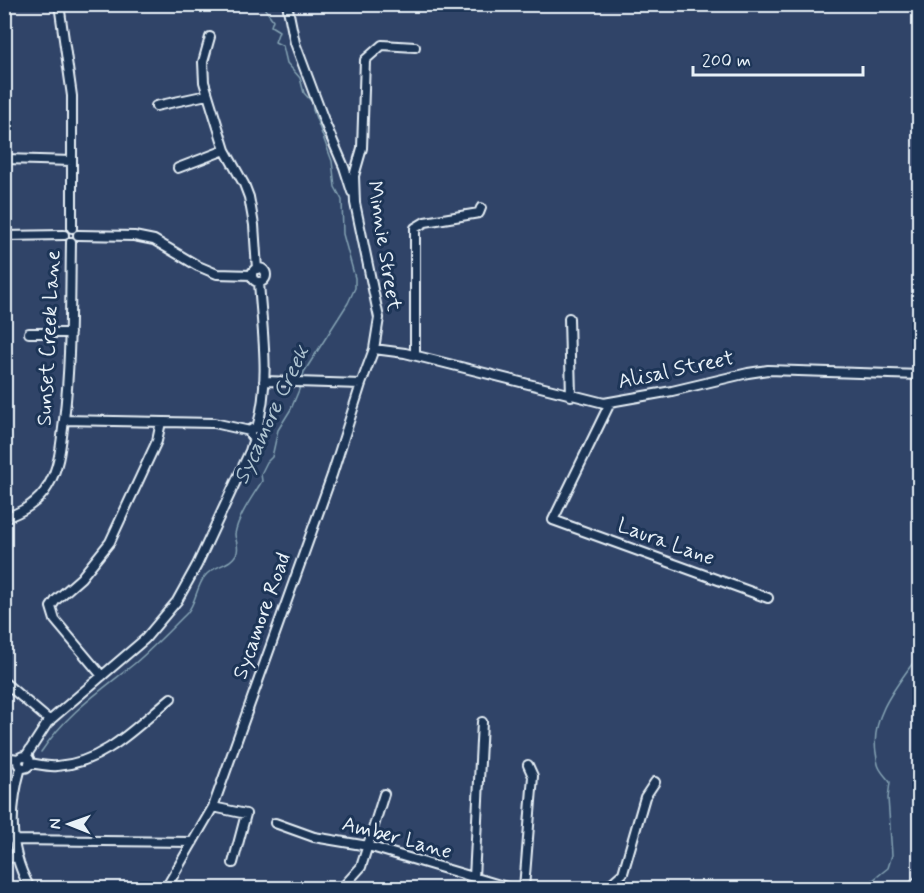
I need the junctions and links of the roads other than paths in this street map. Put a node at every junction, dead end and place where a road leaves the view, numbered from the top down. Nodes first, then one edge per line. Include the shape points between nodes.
1 (59, 4) edge
2 (287, 4) edge
3 (210, 37) dead end
4 (415, 47) dead end
5 (207, 95) junction
6 (156, 106) dead end
7 (225, 150) junction
8 (6, 159) edge
9 (72, 161) junction
10 (178, 168) dead end
11 (355, 202) junction
12 (481, 208) dead end
13 (75, 232) junction
14 (64, 235) junction
15 (4, 236) edge
16 (71, 242) junction
17 (255, 272) junction
18 (569, 318) dead end
19 (29, 333) dead end
20 (70, 333) junction
21 (374, 349) junction
22 (416, 355) junction
23 (920, 375) edge
24 (264, 381) junction
25 (361, 384) junction
26 (571, 396) junction
27 (610, 403) junction
28 (64, 420) junction
29 (161, 422) junction
30 (254, 432) junction
31 (4, 518) edge
32 (768, 598) dead end
33 (102, 676) junction
34 (4, 682) edge
35 (171, 698) dead end
36 (50, 721) junction
37 (482, 722) dead end
38 (4, 757) edge
39 (24, 761) junction
40 (528, 765) dead end
41 (656, 782) dead end
42 (384, 794) dead end
43 (213, 807) junction
44 (275, 823) dead end
45 (13, 840) junction
46 (193, 842) junction
47 (368, 846) junction
48 (4, 857) edge
49 (16, 858) junction
50 (233, 863) dead end
51 (474, 878) junction
52 (920, 879) edge
53 (348, 887) edge
54 (30, 888) edge
55 (166, 888) edge
56 (510, 888) edge
57 (524, 888) edge
58 (606, 888) edge
59 (912, 888) edge

1 - 9 street, Sunset Creek Lane via 72,96
2 - 11 street via 295,43
3 - 5 street via 203,62
4 - 11 street, Minnie Street via 382,45 365,60 362,148 354,176
5 - 6 street
5 - 7 street
7 - 10 street
7 - 17 street via 249,197
8 - 9 street
9 - 13 street, Sunset Creek Lane
11 - 21 street, Minnie Street via 379,318
12 - 22 street via 479,213 425,222 415,228
13 - 14 street via 66,230
13 - 16 street via 76,239
13 - 17 street via 154,240 217,274
14 - 15 street
14 - 16 street
16 - 20 street, Sunset Creek Lane
17 - 24 street via 254,280 259,282
18 - 26 street
19 - 20 street
20 - 28 street, Sunset Creek Lane
21 - 22 street, Alisal Street
21 - 25 street, Sycamore Road
22 - 26 street, Alisal Street
23 - 27 street, Alisal Street via 768,370
24 - 25 street
24 - 30 street via 262,411
25 - 43 street, Sycamore Road
26 - 27 street, Alisal Street
27 - 32 street, Laura Lane via 553,520
28 - 29 street
28 - 31 street, Sunset Creek Lane via 60,456 48,486 32,504
29 - 30 street via 214,423
29 - 33 street via 157,441 110,542 81,579 51,607 55,620
30 - 33 street via 250,450 177,601 145,639
33 - 36 street
34 - 36 street
35 - 39 street via 102,753 87,760 55,767
36 - 39 street
37 - 51 street
38 - 39 street
39 - 45 street via 14,791
40 - 57 street via 533,776
41 - 58 street via 645,797 623,873
42 - 47 street
43 - 46 street, Sycamore Road
43 - 50 street via 246,814
44 - 47 street, Amber Lane via 314,837
45 - 46 street
45 - 49 street
46 - 55 street, Sycamore Road
47 - 51 street, Amber Lane
47 - 53 street
48 - 49 street
49 - 54 street
51 - 56 street, Amber Lane
52 - 59 street

